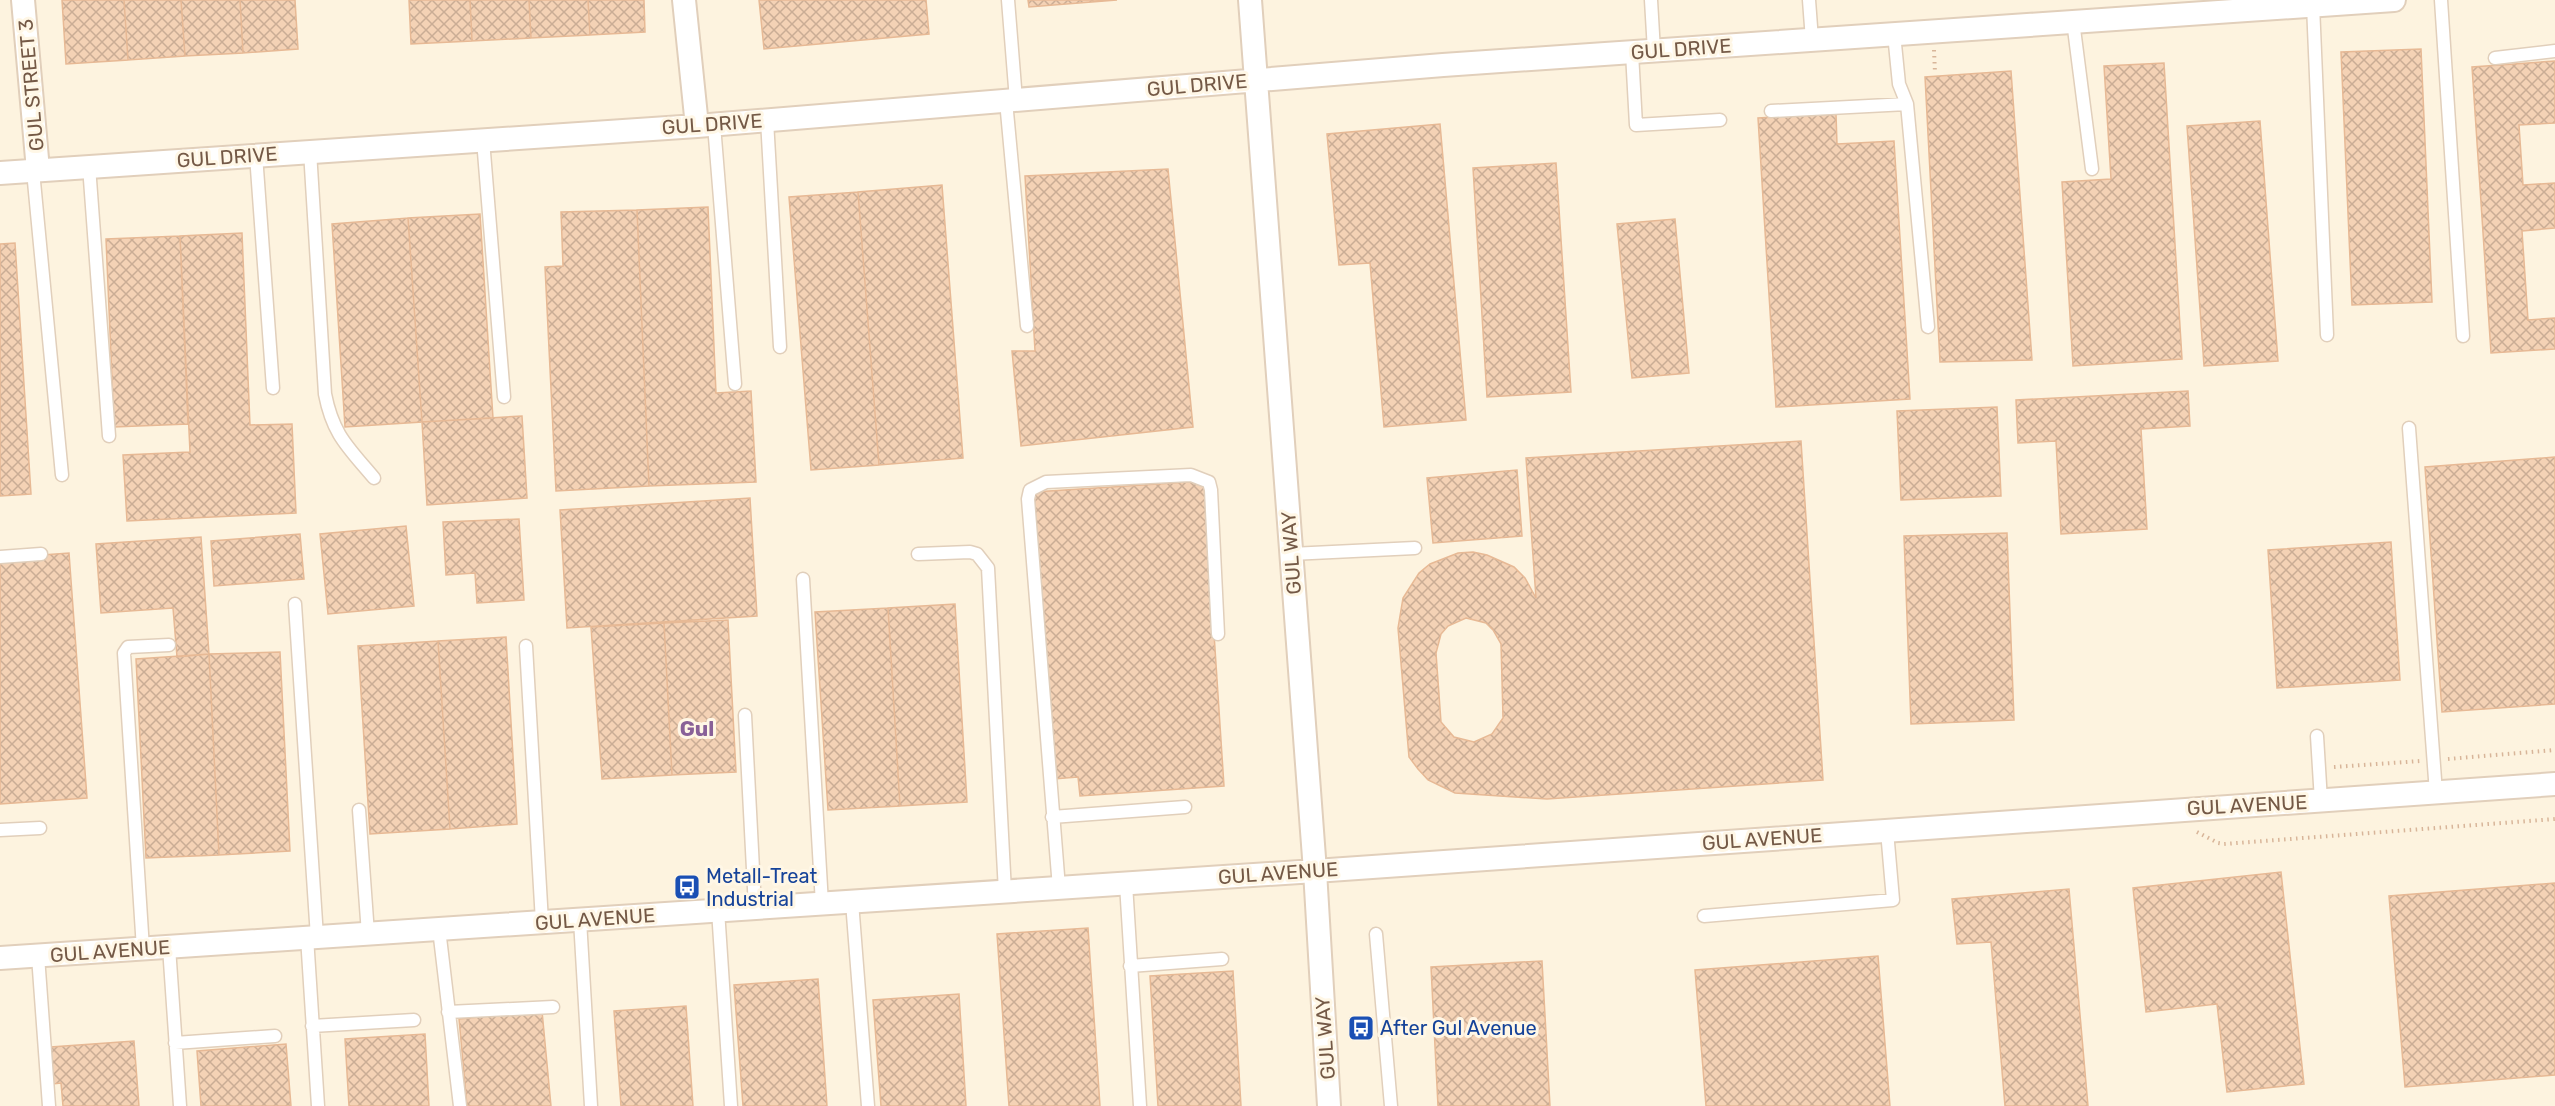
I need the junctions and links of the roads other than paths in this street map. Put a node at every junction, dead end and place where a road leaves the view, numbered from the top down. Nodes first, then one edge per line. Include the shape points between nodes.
1 (23, 0) edge
2 (684, 0) edge
3 (1008, 0) edge
4 (1250, 0) edge
5 (1651, 0) edge
6 (1809, 0) edge
7 (2394, 0) edge
8 (2441, 0) edge
9 (2262, 4) edge
10 (2313, 5) junction
11 (2073, 21) junction
12 (1894, 34) junction
13 (1812, 40) junction
14 (1654, 51) junction
15 (2555, 51) edge
16 (1632, 53) junction
17 (2495, 58) dead end
18 (1255, 81) junction
19 (1011, 100) junction
20 (1907, 104) junction
21 (1770, 111) dead end
22 (766, 120) junction
23 (1720, 120) dead end
24 (706, 125) junction
25 (483, 140) junction
26 (310, 151) junction
27 (256, 155) junction
28 (89, 166) junction
29 (2092, 169) dead end
30 (36, 170) junction
31 (0, 173) edge
32 (1027, 326) dead end
33 (1928, 327) dead end
34 (2328, 335) dead end
35 (2463, 336) dead end
36 (780, 347) dead end
37 (735, 384) dead end
38 (273, 388) dead end
39 (504, 397) dead end
40 (2409, 428) dead end
41 (109, 436) dead end
42 (62, 475) dead end
43 (374, 478) dead end
44 (1415, 548) dead end
45 (42, 554) dead end
46 (918, 554) dead end
47 (1291, 554) junction
48 (0, 557) edge
49 (803, 579) dead end
50 (295, 604) dead end
51 (1218, 634) dead end
52 (169, 645) dead end
53 (526, 646) dead end
54 (746, 715) dead end
55 (2317, 736) dead end
56 (2555, 784) edge
57 (2436, 793) junction
58 (2321, 801) junction
59 (1185, 807) dead end
60 (359, 810) dead end
61 (1052, 817) junction
62 (40, 828) dead end
63 (0, 830) edge
64 (1887, 831) junction
65 (1315, 871) junction
66 (1126, 884) junction
67 (1059, 888) junction
68 (1005, 892) junction
69 (852, 902) junction
70 (822, 904) junction
71 (755, 908) junction
72 (718, 910) junction
73 (1704, 916) dead end
74 (580, 920) junction
75 (542, 922) junction
76 (439, 929) junction
77 (368, 934) junction
78 (1376, 934) dead end
79 (312, 937) junction
80 (170, 947) junction
81 (143, 949) junction
82 (38, 956) junction
83 (0, 958) edge
84 (1222, 960) dead end
85 (1130, 966) junction
86 (554, 1007) dead end
87 (448, 1012) junction
88 (414, 1020) dead end
89 (312, 1026) junction
90 (275, 1036) dead end
91 (175, 1043) junction
92 (49, 1106) edge
93 (180, 1106) edge
94 (318, 1106) edge
95 (460, 1106) edge
96 (591, 1106) edge
97 (731, 1106) edge
98 (868, 1106) edge
99 (1140, 1106) edge
100 (1329, 1106) edge
101 (1391, 1106) edge

1 - 30 street, GUL STREET 3
2 - 24 street
3 - 19 lane
4 - 18 street, GUL WAY
5 - 14 lane
6 - 13 lane
7 - 10 street, GUL DRIVE
8 - 35 lane
9 - 10 street, GUL DRIVE
9 - 11 street, GUL DRIVE
10 - 34 lane
11 - 12 street, GUL DRIVE
11 - 29 lane
12 - 13 street, GUL DRIVE
12 - 20 lane via 1899,84
13 - 14 street, GUL DRIVE
14 - 16 street, GUL DRIVE
15 - 17 lane
16 - 18 street, GUL DRIVE
16 - 23 lane via 1636,125
18 - 19 street, GUL DRIVE
18 - 47 street, GUL WAY
19 - 22 street, GUL DRIVE
19 - 32 lane
20 - 21 lane
20 - 33 lane
22 - 24 street, GUL DRIVE
22 - 36 lane
24 - 25 street, GUL DRIVE
24 - 37 lane
25 - 26 street, GUL DRIVE
25 - 39 lane
26 - 27 street, GUL DRIVE
26 - 43 lane via 325,394 337,433
27 - 28 street, GUL DRIVE
27 - 38 lane
28 - 30 street, GUL DRIVE
28 - 41 lane
30 - 31 street, GUL DRIVE
30 - 42 lane
40 - 57 lane
44 - 47 lane
45 - 48 lane
46 - 68 lane via 970,552 977,554 988,568
47 - 65 street, GUL WAY
49 - 70 lane
50 - 79 lane
51 - 61 lane via 1209,482 1179,475 1046,482 1030,490
52 - 81 lane via 128,647 124,653
53 - 75 lane
54 - 71 lane
55 - 58 lane
56 - 57 street, GUL AVENUE
57 - 58 street, GUL AVENUE
58 - 64 street, GUL AVENUE
59 - 61 lane
60 - 77 lane
61 - 67 lane
62 - 63 lane
64 - 65 street, GUL AVENUE
64 - 73 lane via 1893,900
65 - 66 street, GUL AVENUE
65 - 100 street, GUL WAY
66 - 67 street, GUL AVENUE
66 - 85 lane
67 - 68 street, GUL AVENUE
68 - 69 street, GUL AVENUE
69 - 70 street, GUL AVENUE
69 - 98 lane
70 - 71 street, GUL AVENUE
71 - 72 street, GUL AVENUE
72 - 74 street, GUL AVENUE
72 - 97 lane
74 - 75 street, GUL AVENUE
74 - 96 lane
75 - 76 street, GUL AVENUE
76 - 77 street, GUL AVENUE
76 - 87 lane
77 - 79 street, GUL AVENUE
78 - 101 lane
79 - 80 street, GUL AVENUE
79 - 89 lane
80 - 81 street, GUL AVENUE
80 - 91 lane
81 - 82 street, GUL AVENUE
82 - 83 street, GUL AVENUE
82 - 92 lane
84 - 85 lane
85 - 99 lane
86 - 87 lane
87 - 95 lane
88 - 89 lane
89 - 94 lane
90 - 91 lane
91 - 93 lane

